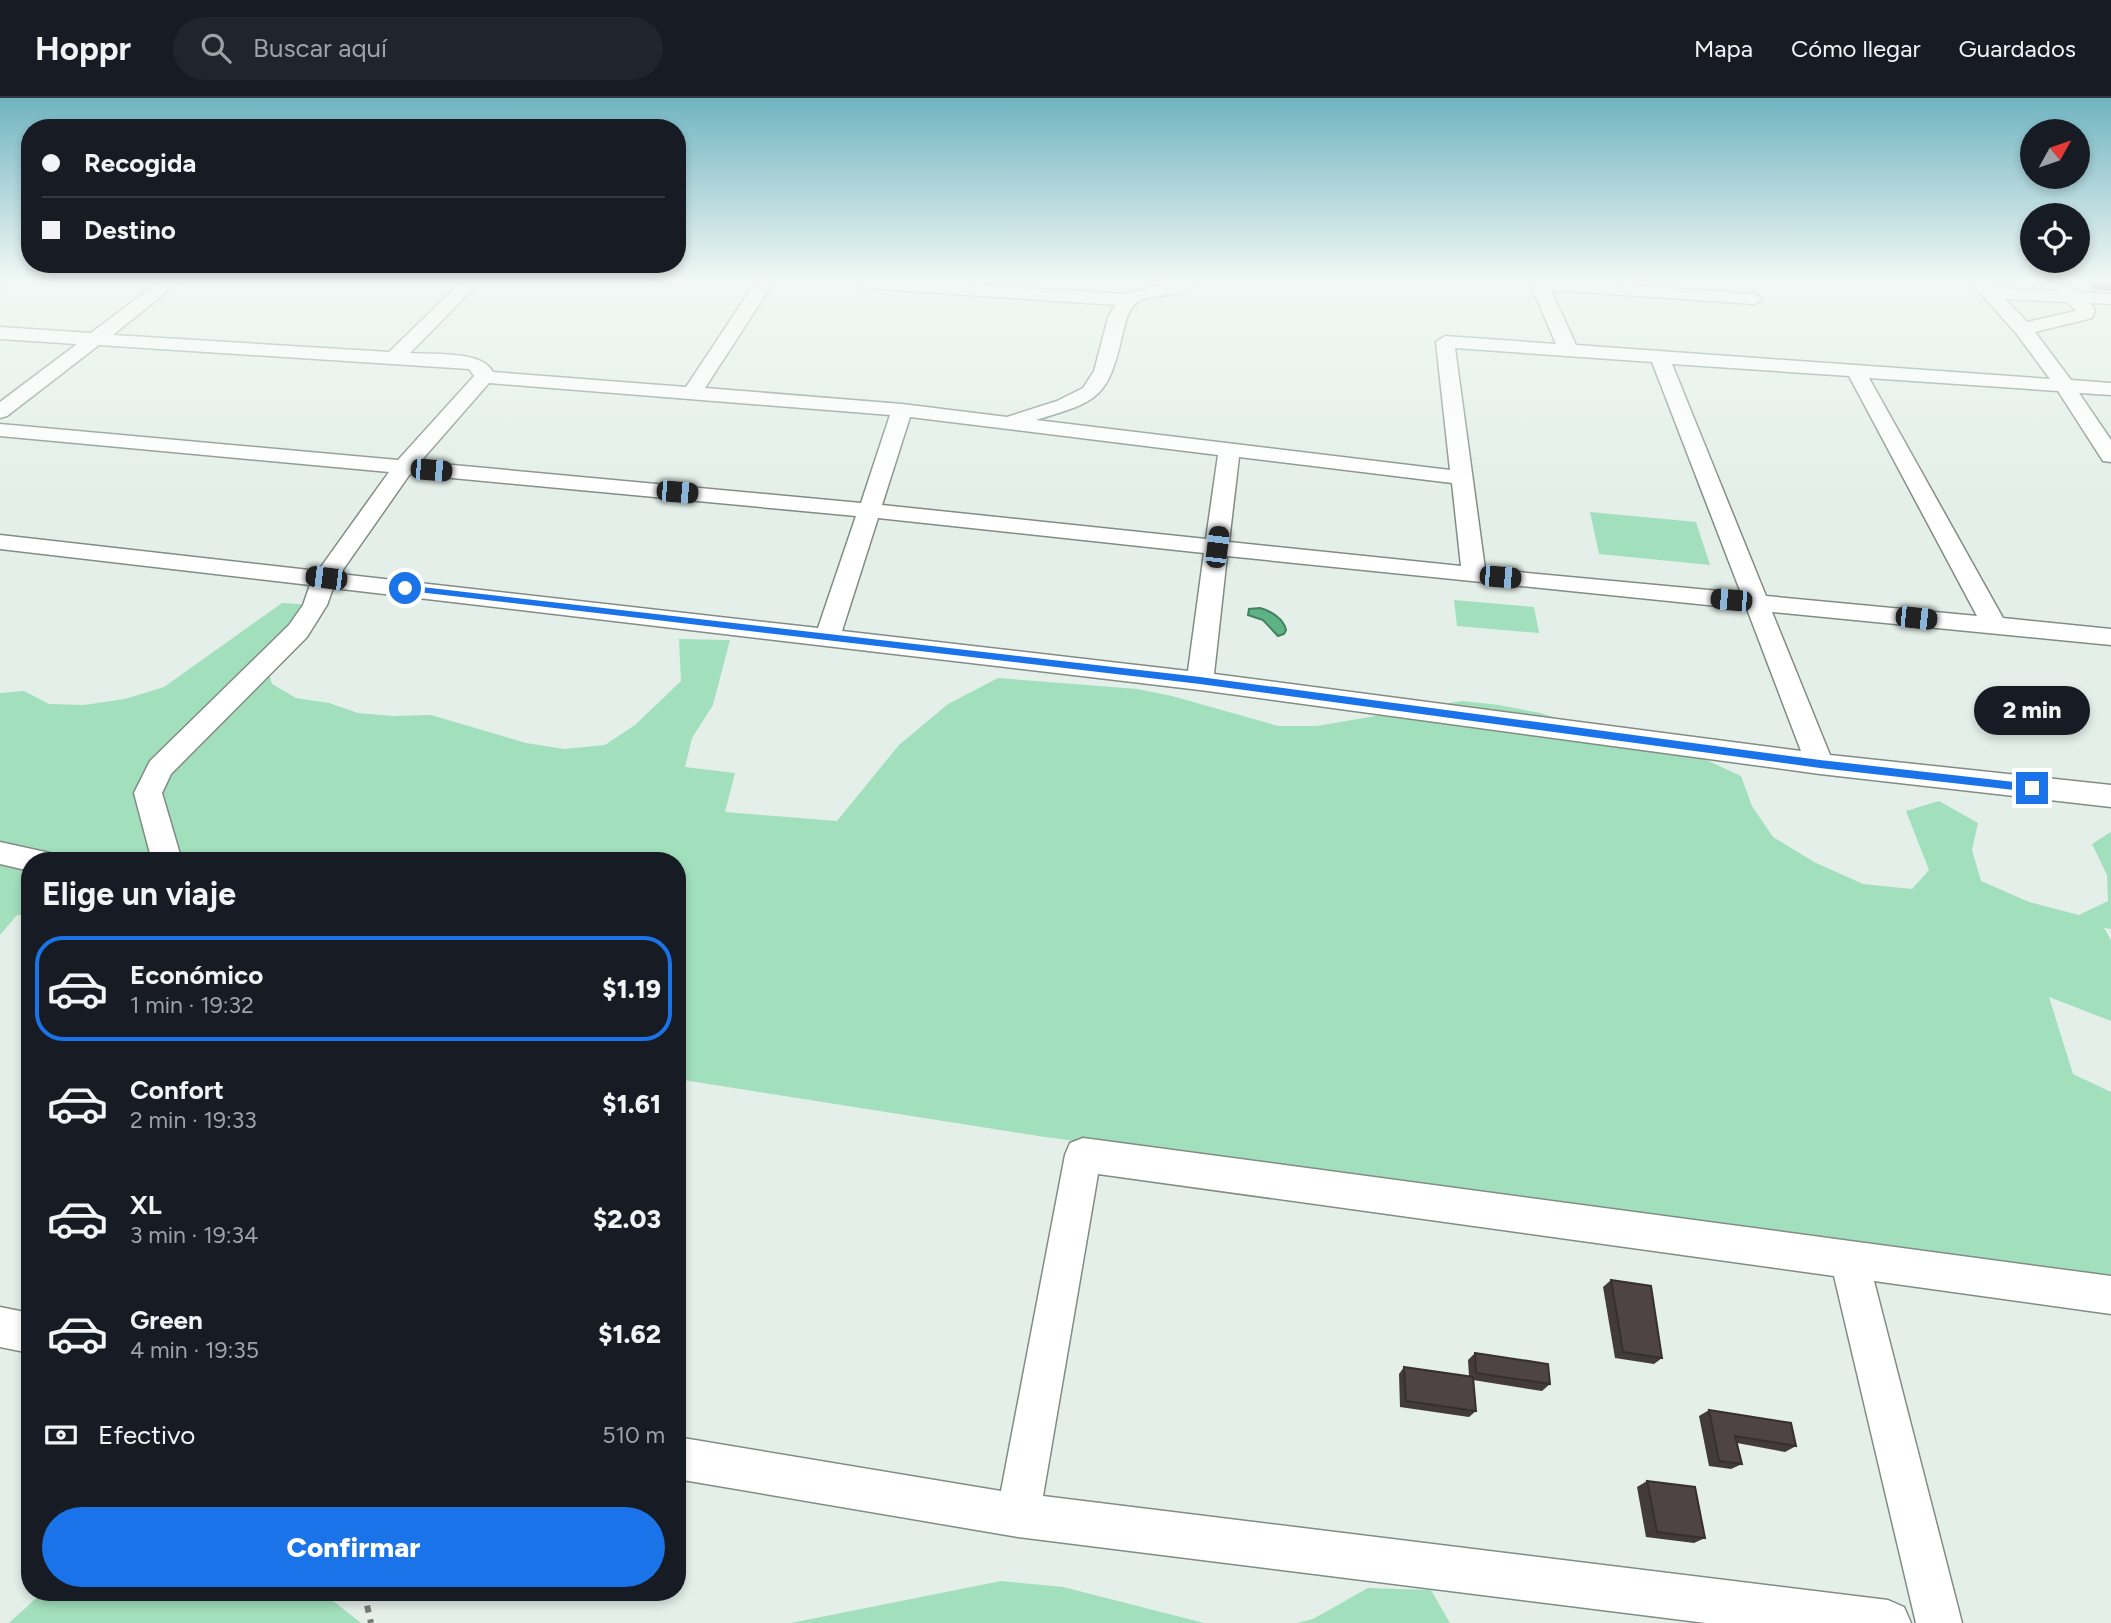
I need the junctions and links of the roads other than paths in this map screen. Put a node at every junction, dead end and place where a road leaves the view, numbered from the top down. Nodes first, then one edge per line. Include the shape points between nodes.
1 (77, 354) edge
2 (327, 354) edge
3 (398, 354) edge
4 (717, 354) edge
5 (1109, 354) edge
6 (1447, 354) edge
7 (1621, 354) edge
8 (2042, 354) edge
9 (394, 358) junction
10 (1660, 358) junction
11 (477, 370) junction
12 (1856, 372) junction
13 (2066, 386) junction
14 (2111, 389) edge
15 (693, 392) junction
16 (902, 411) junction
17 (0, 412) edge
18 (1007, 423) junction
19 (0, 430) edge
20 (1229, 450) junction
21 (2111, 456) edge
22 (404, 467) junction
23 (1462, 478) junction
24 (868, 510) junction
25 (0, 542) edge
26 (1217, 547) junction
27 (1474, 575) junction
28 (326, 578) junction
29 (1756, 603) junction
30 (1995, 626) junction
31 (2111, 637) edge
32 (827, 639) junction
33 (1200, 681) junction
34 (1820, 764) junction
35 (2111, 796) edge
36 (165, 852) edge
37 (0, 853) edge
38 (21, 857) edge
39 (1849, 1259) junction
40 (2111, 1295) edge
41 (686, 1460) edge
42 (1018, 1515) junction
43 (1888, 1623) edge
44 (1939, 1623) edge

1 - 17 street
2 - 9 street
3 - 9 street
4 - 15 street
5 - 18 street via 1103,376 1088,394
6 - 23 street
7 - 10 street
8 - 13 street
9 - 11 street
10 - 12 street
10 - 29 street
11 - 15 street
11 - 22 street
12 - 13 street
12 - 30 street
13 - 14 street
13 - 21 street
15 - 16 street
16 - 18 street
16 - 24 street
18 - 20 street
19 - 22 street
20 - 23 street
20 - 26 street
22 - 24 street
22 - 28 street
23 - 27 street
24 - 26 street
24 - 32 street
25 - 28 street
26 - 27 street
26 - 33 street
27 - 29 street
28 - 32 street
28 - 36 street via 298,631 160,768 149,793
29 - 30 street
29 - 34 street
30 - 31 street
32 - 33 street
33 - 34 street
34 - 35 street
37 - 38 street
39 - 40 street
39 - 42 street via 1083,1155
39 - 44 street
41 - 42 street
42 - 43 street

